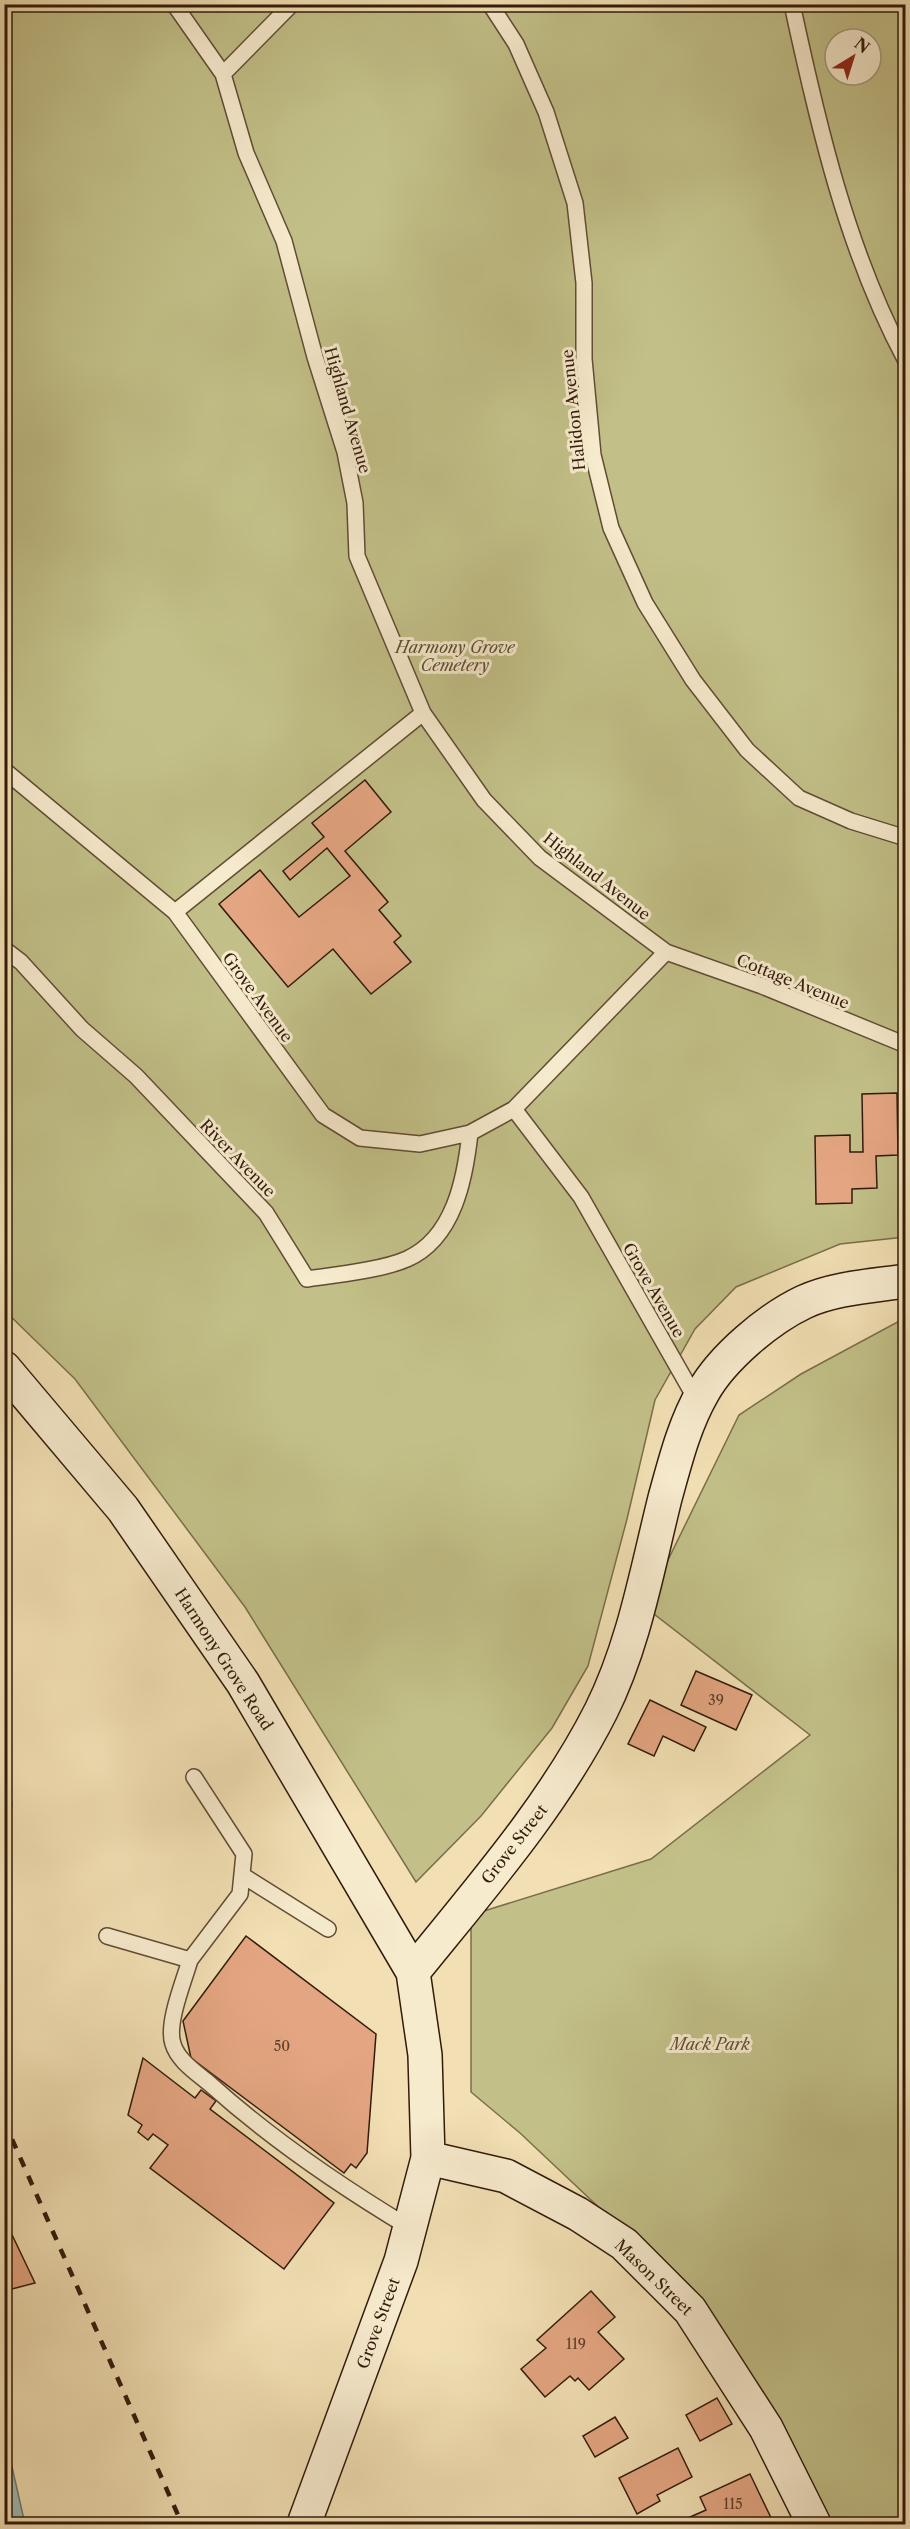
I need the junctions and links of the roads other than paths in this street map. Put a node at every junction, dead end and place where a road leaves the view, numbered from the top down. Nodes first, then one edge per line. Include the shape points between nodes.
1 (174, 4) edge
2 (292, 4) edge
3 (490, 4) edge
4 (792, 4) edge
5 (223, 74) junction
6 (905, 357) edge
7 (423, 713) junction
8 (4, 770) edge
9 (906, 838) edge
10 (175, 912) junction
11 (4, 949) edge
12 (666, 952) junction
13 (906, 1046) edge
14 (514, 1109) junction
15 (470, 1133) junction
16 (906, 1281) edge
17 (4, 1368) edge
18 (698, 1402) junction
19 (194, 1777) dead end
20 (242, 1875) junction
21 (328, 1929) dead end
22 (107, 1936) dead end
23 (190, 1960) junction
24 (413, 1972) junction
25 (428, 2158) junction
26 (410, 2228) junction
27 (304, 2524) edge
28 (814, 2524) edge

1 - 5 lane, Highland Avenue
2 - 5 lane
3 - 9 lane, Halidon Avenue via 516,44 546,112 575,203 584,283 584,358 593,455 611,528 645,603 693,680 747,750 799,798 851,822
4 - 6 lane via 831,164 864,270
5 - 7 lane, Highland Avenue via 246,153 284,240 345,452 355,503 357,556
7 - 10 lane
7 - 12 lane, Highland Avenue via 484,800 540,858
8 - 10 lane, Grove Avenue
10 - 15 lane, Grove Avenue via 323,1114 360,1138 420,1144
11 - 15 lane, River Avenue via 21,962 81,1029 136,1076 266,1213 307,1279 352,1273 406,1259 432,1242 453,1208 466,1170
12 - 13 lane, Cottage Avenue via 762,986
12 - 14 lane, Grove Avenue
14 - 15 lane, Grove Avenue
14 - 18 lane, Grove Avenue via 580,1197
16 - 18 street, Grove Street via 849,1289 804,1302 756,1333 713,1376
17 - 24 street, Harmony Grove Road via 123,1509 236,1673
18 - 24 street, Grove Street via 676,1452 643,1592 619,1670 601,1711 549,1798
19 - 20 lane via 244,1854
20 - 21 lane
20 - 23 lane via 240,1894
22 - 23 lane
23 - 26 lane via 171,2028 173,2045 185,2063 232,2104 351,2192
24 - 25 street, Grove Street via 425,2055
25 - 26 street, Grove Street
25 - 28 street, Mason Street via 506,2176 578,2214 624,2244 690,2310 766,2428
26 - 27 street, Grove Street

